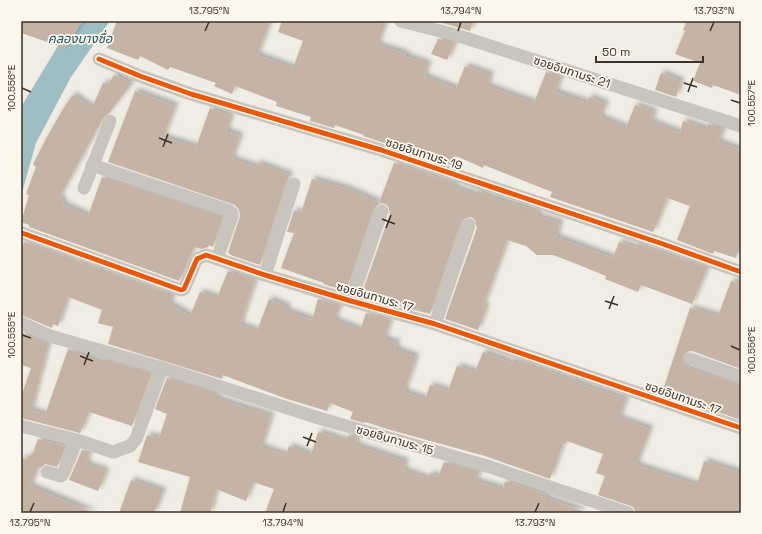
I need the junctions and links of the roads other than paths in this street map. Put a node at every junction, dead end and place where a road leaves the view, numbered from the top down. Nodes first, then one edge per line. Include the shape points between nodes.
1 (401, 21) edge
2 (99, 59) dead end
3 (110, 121) dead end
4 (741, 126) edge
5 (92, 165) junction
6 (294, 184) dead end
7 (84, 188) dead end
8 (382, 212) dead end
9 (469, 225) dead end
10 (22, 233) dead end
11 (217, 259) junction
12 (741, 272) edge
13 (266, 275) junction
14 (351, 301) junction
15 (21, 323) edge
16 (435, 324) junction
17 (690, 359) dead end
18 (162, 368) junction
19 (741, 377) edge
20 (21, 426) edge
21 (741, 428) edge
22 (77, 440) junction
23 (47, 472) dead end
24 (628, 513) edge

1 - 4 street, ซอยอินทามระ 21 via 456,35
2 - 12 street, ซอยอินทามระ 19 via 191,94 381,150
3 - 5 street
5 - 7 street
5 - 11 street via 230,211 232,216
6 - 13 street
8 - 14 street
9 - 16 street
10 - 11 street, ซอยอินทามระ 17 via 181,290 184,289 198,258 206,255
11 - 13 street, ซอยอินทามระ 17
13 - 14 street, ซอยอินทามระ 17
14 - 16 street, ซอยอินทามระ 17
15 - 18 street, ซอยอินทามระ 15 via 50,336
16 - 21 street, ซอยอินทามระ 17
17 - 19 street
18 - 22 street via 136,439 130,446 113,452
18 - 24 street, ซอยอินทามระ 15 via 322,419 487,466
20 - 22 street
22 - 23 street via 62,476

